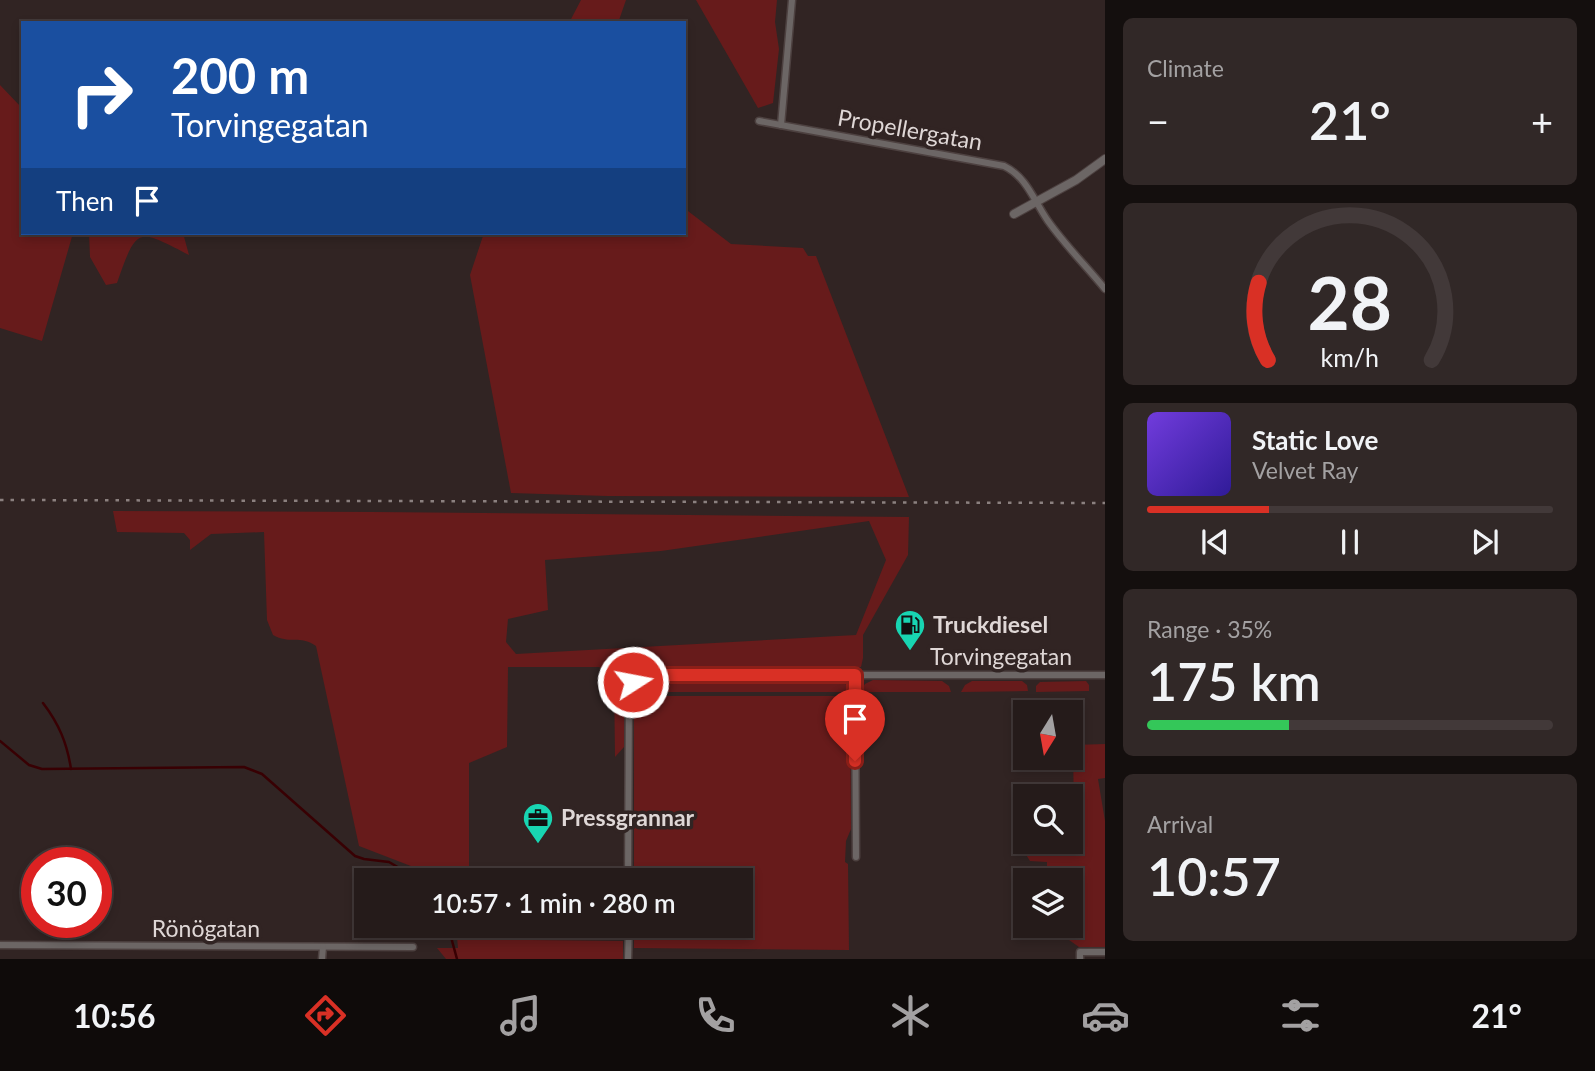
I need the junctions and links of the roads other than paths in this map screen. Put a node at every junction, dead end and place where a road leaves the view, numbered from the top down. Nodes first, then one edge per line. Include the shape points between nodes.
1 (792, 0) edge
2 (759, 121) dead end
3 (781, 125) junction
4 (1105, 159) edge
5 (1037, 203) junction
6 (1014, 214) dead end
7 (1105, 289) edge
8 (855, 675) junction
9 (1105, 675) edge
10 (856, 856) dead end
11 (628, 868) edge
12 (629, 938) edge
13 (0, 945) edge
14 (323, 947) junction
15 (413, 947) dead end
16 (1105, 953) edge
17 (323, 959) edge
18 (628, 959) edge
19 (1080, 959) edge

1 - 3 street
2 - 3 street, Propellergatan
3 - 5 street, Propellergatan via 996,163 1014,170
4 - 5 street
5 - 6 street
5 - 7 street, Propellergatan
8 - 9 street, Torvingegatan
8 - 10 street
8 - 11 street, Torvingegatan via 636,678 629,694
12 - 18 street
13 - 14 street, Rönögatan
14 - 15 street, Rönögatan
14 - 17 street
16 - 19 street via 1080,953

